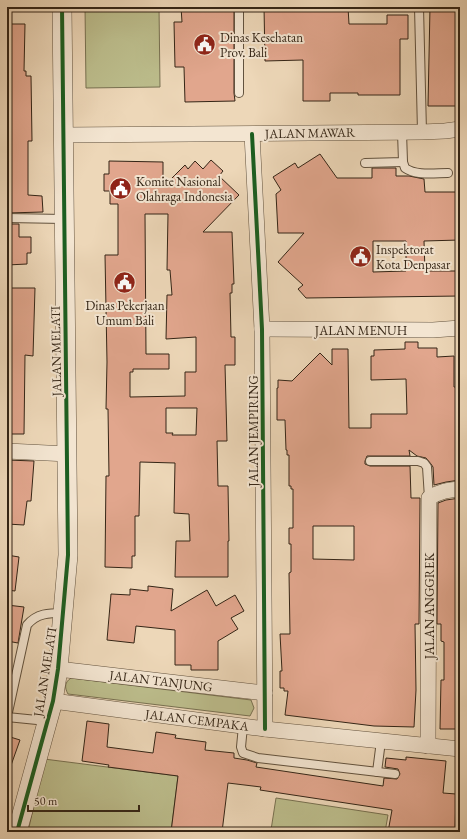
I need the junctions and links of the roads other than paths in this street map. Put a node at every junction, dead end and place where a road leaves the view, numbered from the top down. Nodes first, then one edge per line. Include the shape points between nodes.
1 (62, 7) edge
2 (240, 7) edge
3 (419, 7) edge
4 (239, 93) dead end
5 (460, 129) edge
6 (402, 132) junction
7 (422, 132) junction
8 (252, 134) junction
9 (63, 135) junction
10 (403, 162) junction
11 (365, 163) dead end
12 (448, 173) dead end
13 (7, 218) edge
14 (64, 219) junction
15 (460, 328) edge
16 (262, 329) junction
17 (7, 451) edge
18 (68, 454) junction
19 (370, 461) dead end
20 (460, 489) edge
21 (430, 498) junction
22 (64, 613) junction
23 (58, 669) junction
24 (265, 693) junction
25 (53, 701) junction
26 (7, 717) edge
27 (48, 721) junction
28 (243, 726) junction
29 (265, 729) junction
30 (381, 742) junction
31 (428, 746) junction
32 (460, 749) edge
33 (377, 772) junction
34 (395, 774) dead end
35 (17, 832) edge

1 - 9 street, JALAN MELATI
2 - 4 lane
3 - 7 lane
5 - 7 street, JALAN MAWAR
6 - 7 street, JALAN MAWAR
6 - 8 street, JALAN MAWAR
6 - 10 lane
8 - 9 street, JALAN MAWAR
8 - 16 street, JALAN JEMPIRING
9 - 14 street, JALAN MELATI
10 - 11 lane
10 - 12 lane via 405,168 419,173
13 - 14 lane
14 - 18 street, JALAN MELATI
15 - 16 street, JALAN MENUH
16 - 24 street, JALAN JEMPIRING
17 - 18 street
18 - 22 street, JALAN MELATI via 68,555
19 - 21 lane via 424,463 427,467
20 - 21 street via 438,492
21 - 31 street, JALAN ANGGREK
22 - 23 street, JALAN MELATI
22 - 26 lane via 36,616 27,625
23 - 24 street, JALAN TANJUNG
23 - 25 street, JALAN MELATI
24 - 29 street, JALAN JEMPIRING
25 - 27 street, JALAN MELATI
25 - 28 street, JALAN CEMPAKA
26 - 27 lane
27 - 35 street, JALAN MELATI
28 - 29 street, JALAN CEMPAKA
28 - 33 lane via 241,747 243,753 248,755
29 - 30 street, JALAN CEMPAKA
30 - 31 street, JALAN CEMPAKA
30 - 33 lane
31 - 32 street, JALAN CEMPAKA
33 - 34 lane

